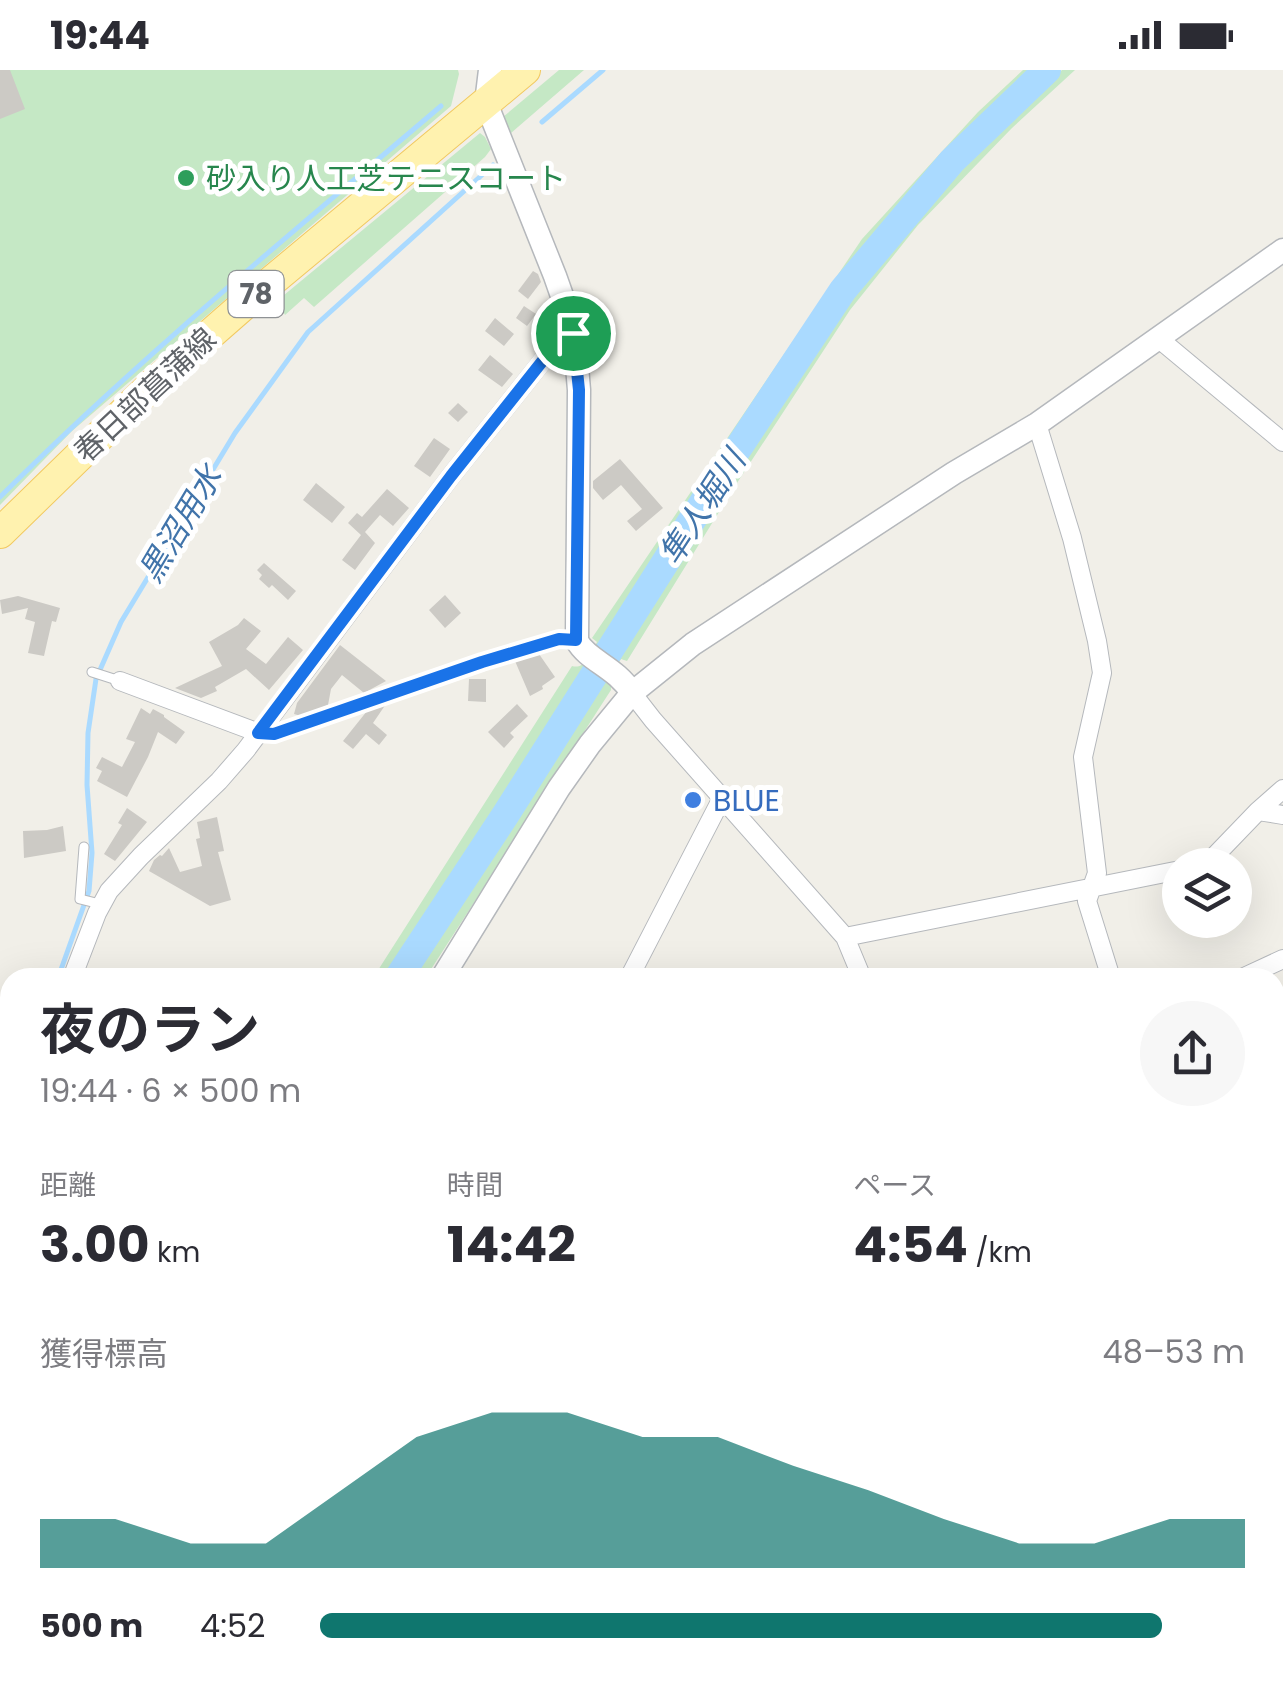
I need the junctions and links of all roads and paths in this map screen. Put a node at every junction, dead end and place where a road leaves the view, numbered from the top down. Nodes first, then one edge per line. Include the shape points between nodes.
1 (490, 70) edge
2 (526, 70) edge
3 (486, 103) junction
4 (1283, 250) edge
5 (573, 333) junction
6 (1158, 338) junction
7 (1037, 424) junction
8 (1283, 442) edge
9 (0, 533) edge
10 (582, 646) junction
11 (103, 675) dead end
12 (626, 684) junction
13 (258, 733) junction
14 (1283, 789) edge
15 (722, 798) junction
16 (1258, 810) junction
17 (1283, 815) edge
18 (84, 848) dead end
19 (1222, 848) edge
20 (1162, 874) edge
21 (1092, 888) junction
22 (92, 901) junction
23 (845, 937) junction
24 (75, 968) edge
25 (448, 968) edge
26 (635, 968) edge
27 (858, 968) edge
28 (1108, 968) edge

1 - 3 street
2 - 3 main road, 春日部菖蒲線 / 78
3 - 5 street
3 - 9 main road, 春日部菖蒲線 / 78 via 150,387
4 - 6 street
5 - 10 street
5 - 13 street via 560,339 451,476
6 - 7 street
6 - 8 street
7 - 12 street
7 - 21 street via 1072,538 1102,673 1083,758 1097,873
10 - 12 street
10 - 13 lane via 559,639 274,734
11 - 13 street
12 - 15 street
12 - 25 street
13 - 22 street via 219,781
14 - 16 street
15 - 23 street
15 - 26 street
16 - 17 street
16 - 19 street
18 - 22 lane via 80,898
20 - 21 street
21 - 23 street
21 - 28 street via 1086,901
22 - 24 street
23 - 27 street

